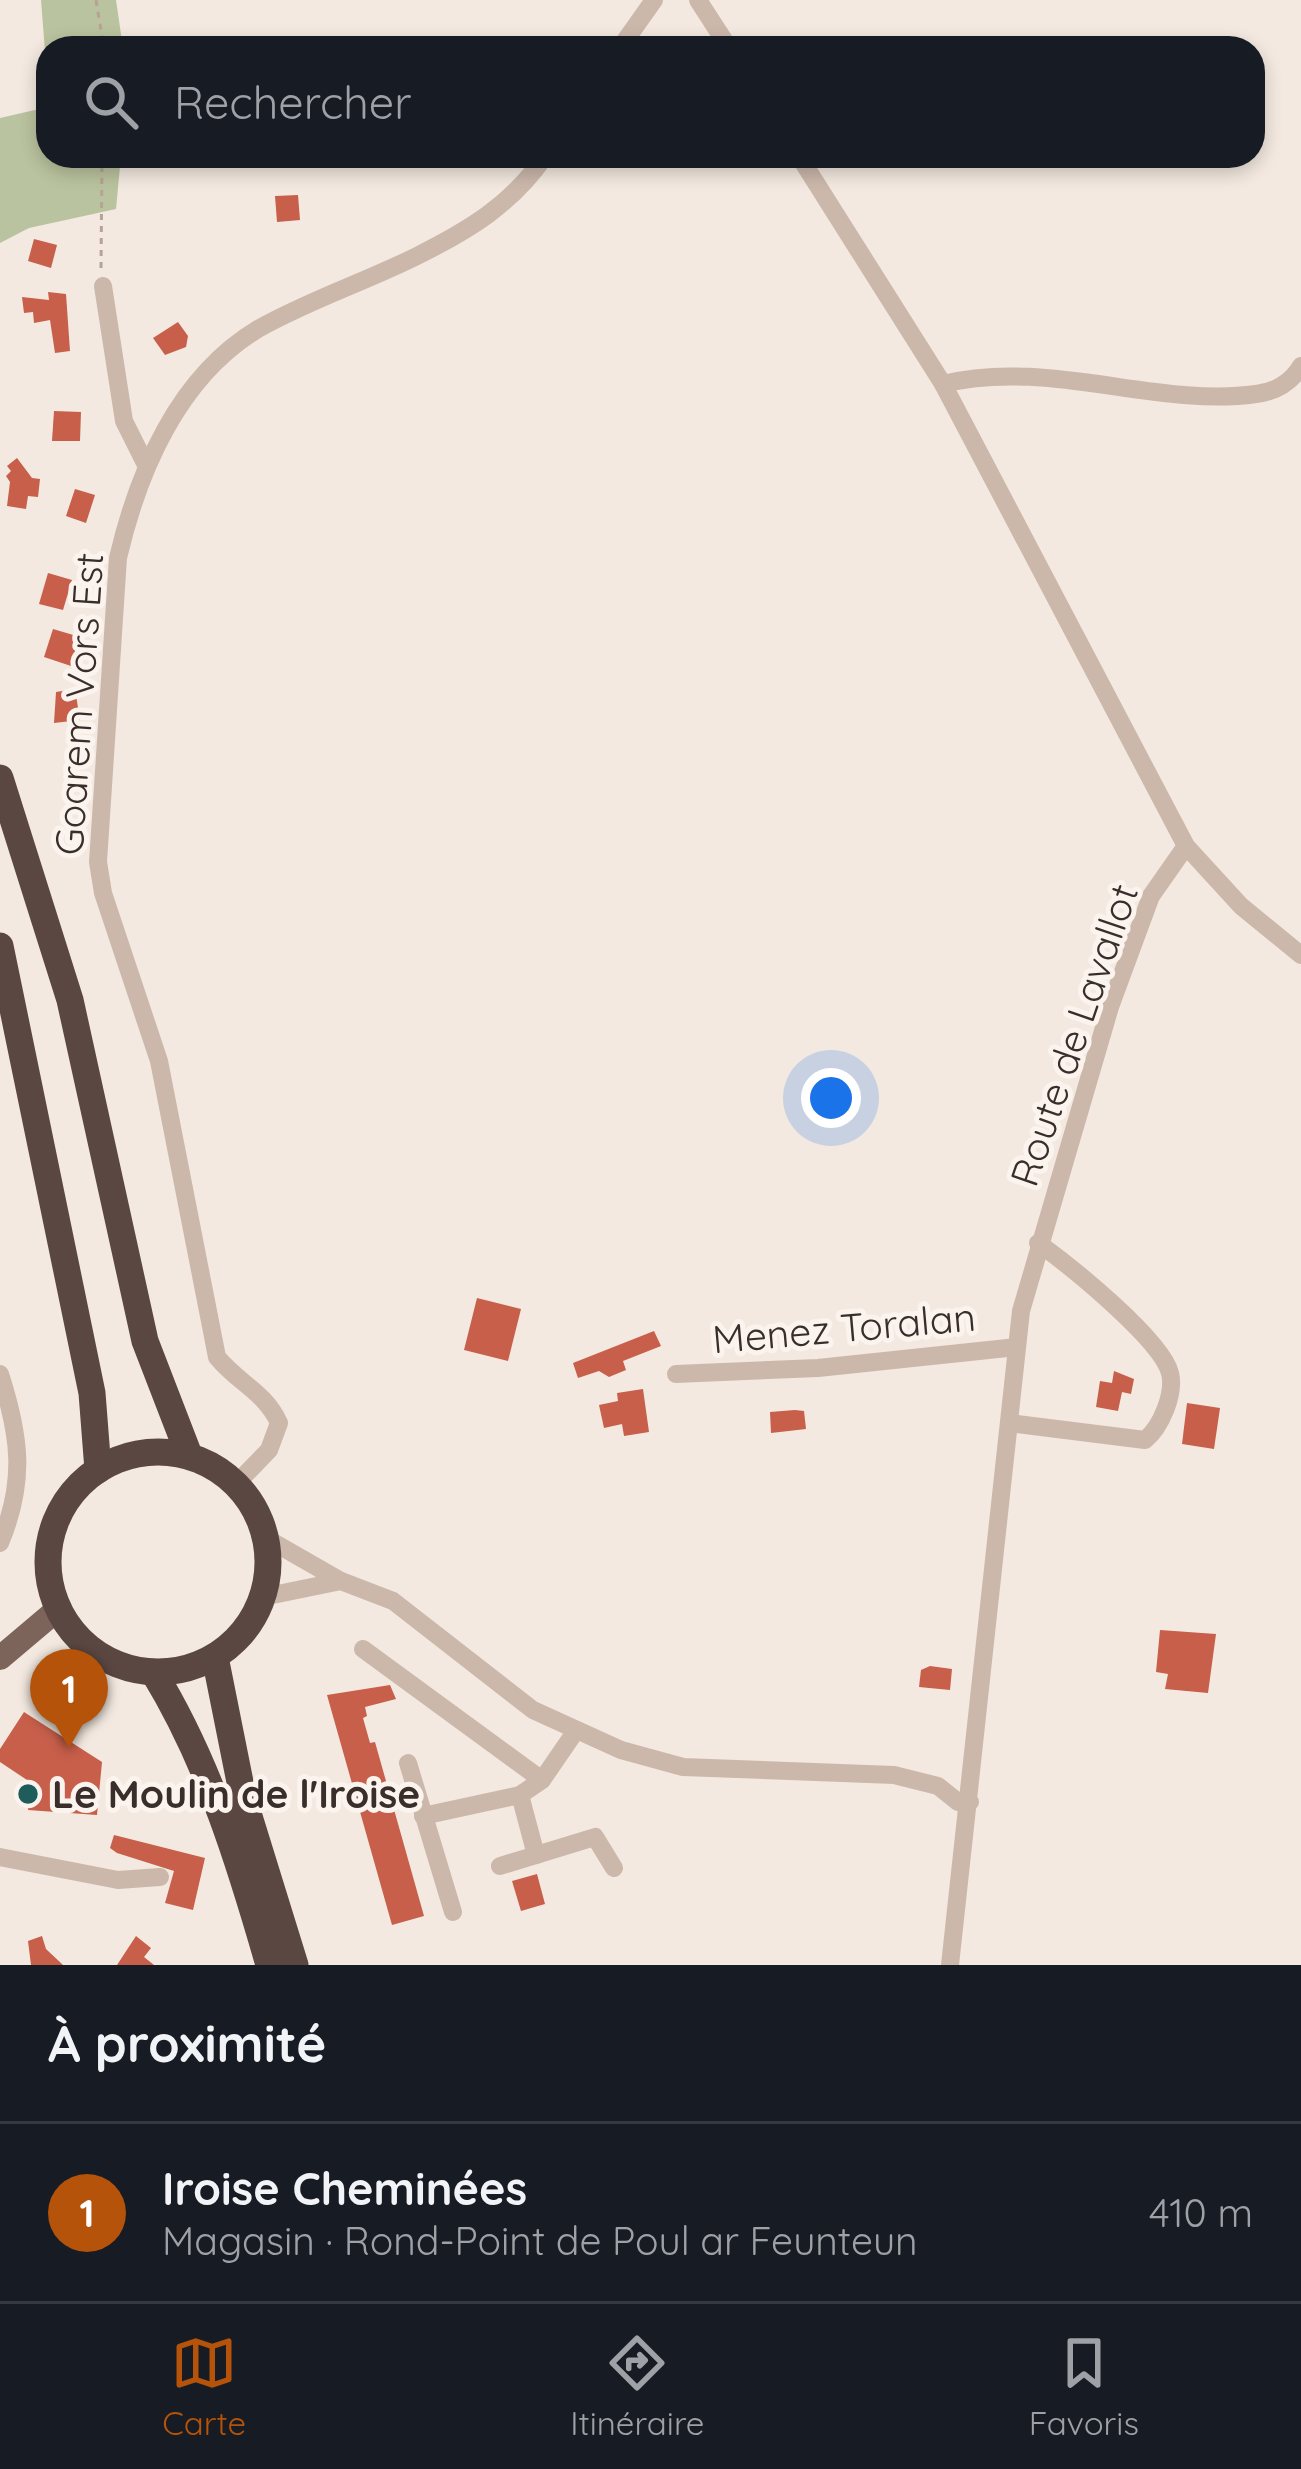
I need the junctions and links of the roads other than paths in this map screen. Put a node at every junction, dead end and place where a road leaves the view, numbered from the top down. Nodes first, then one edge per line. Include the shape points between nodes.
1 (654, 0) edge
2 (698, 0) edge
3 (628, 36) edge
4 (721, 36) edge
5 (537, 168) edge
6 (807, 168) edge
7 (103, 286) road end
8 (1301, 366) edge
9 (943, 384) junction
10 (146, 465) junction
11 (0, 778) edge
12 (1186, 846) junction
13 (0, 946) edge
14 (1301, 955) edge
15 (1038, 1243) junction
16 (1017, 1347) junction
17 (0, 1373) edge
18 (676, 1375) dead end
19 (1009, 1423) junction
20 (189, 1455) junction
21 (98, 1470) junction
22 (236, 1484) junction
23 (266, 1538) junction
24 (0, 1543) edge
25 (341, 1581) junction
26 (263, 1597) junction
27 (58, 1609) junction
28 (363, 1649) dead end
29 (0, 1658) edge
30 (215, 1658) junction
31 (154, 1673) junction
32 (575, 1732) junction
33 (408, 1763) dead end
34 (542, 1780) junction
35 (520, 1795) junction
36 (970, 1802) junction
37 (423, 1816) junction
38 (536, 1855) junction
39 (0, 1857) edge
40 (500, 1866) dead end
41 (614, 1868) dead end
42 (160, 1877) dead end
43 (452, 1912) dead end
44 (269, 1965) edge
45 (295, 1965) edge
46 (950, 1965) edge

1 - 3 street
2 - 4 street
5 - 10 street, Goarem Vors Est via 479,225 254,332 195,387
6 - 9 street
7 - 10 street via 124,421
8 - 9 street via 1282,386 1233,396 1002,375
9 - 12 street
10 - 22 street, Goarem Vors Est via 118,559 98,862 159,1061 217,1357 236,1380 268,1398 279,1423 269,1450
11 - 20 highway via 70,1000 145,1342
12 - 14 street
12 - 15 street, Route de Lavallot via 1151,896
13 - 21 highway via 92,1393
15 - 16 street, Route de Lavallot
15 - 19 street via 1149,1342 1171,1383 1154,1433 1144,1440
16 - 18 street, Menez Toralan
16 - 19 street, Route de Lavallot
17 - 24 street via 21,1453
19 - 36 street, Route de Lavallot
20 - 21 highway via 152,1452
20 - 22 highway
21 - 27 highway via 74,1490 53,1532 49,1579
22 - 23 highway
23 - 25 street
23 - 26 highway
25 - 26 street
25 - 32 street via 393,1601 470,1665
26 - 30 highway via 252,1621
27 - 29 main road
27 - 31 highway via 97,1654
28 - 34 street
30 - 31 highway
30 - 45 highway via 243,1797
31 - 44 highway via 214,1795
32 - 34 street
32 - 36 street via 683,1766 894,1775
33 - 37 street
34 - 35 street
35 - 37 street
35 - 38 street
36 - 46 street, Route de Lavallot
37 - 43 street
38 - 40 street
38 - 41 street via 595,1838
39 - 42 street via 118,1880

